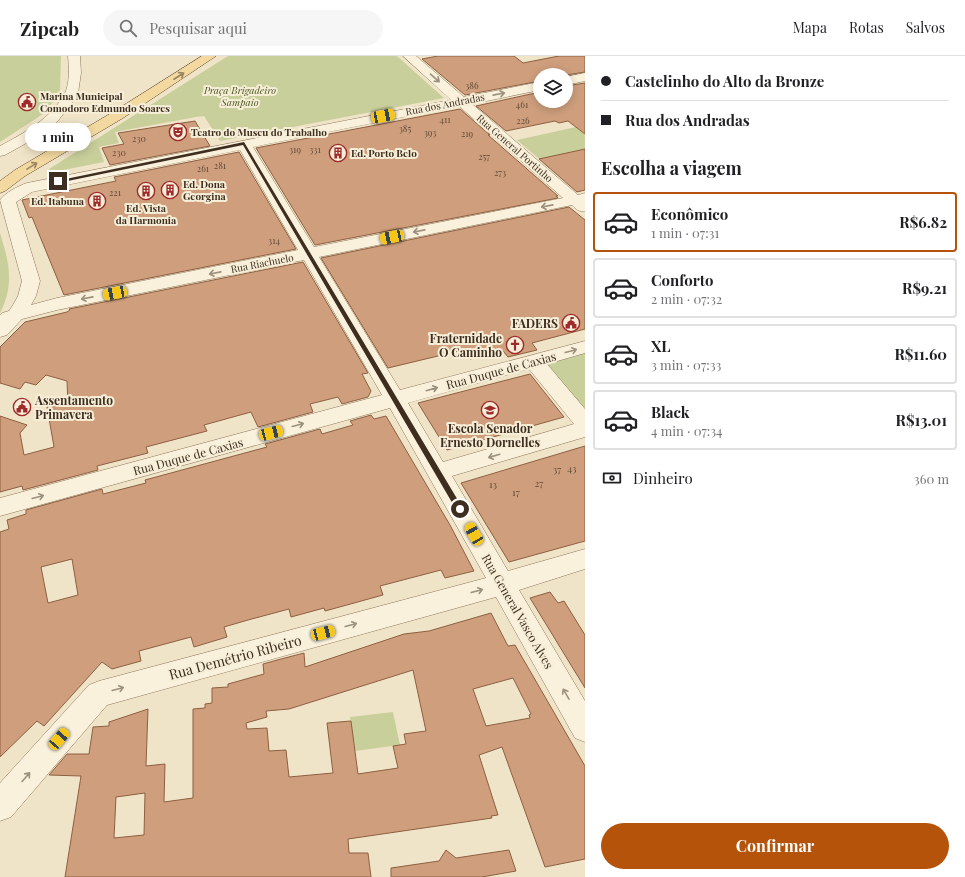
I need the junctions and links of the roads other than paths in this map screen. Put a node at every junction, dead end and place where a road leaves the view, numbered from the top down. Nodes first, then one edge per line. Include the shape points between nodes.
1 (74, 56) edge
2 (190, 56) edge
3 (210, 56) edge
4 (409, 56) edge
5 (585, 77) edge
6 (573, 80) edge
7 (533, 87) edge
8 (128, 94) dead end
9 (460, 101) junction
10 (244, 144) junction
11 (0, 152) edge
12 (0, 188) edge
13 (582, 202) edge
14 (308, 254) junction
15 (31, 280) junction
16 (57, 304) junction
17 (8, 317) edge
18 (0, 331) edge
19 (585, 347) edge
20 (533, 361) junction
21 (395, 399) junction
22 (585, 424) edge
23 (585, 429) edge
24 (438, 472) junction
25 (0, 507) edge
26 (585, 559) edge
27 (503, 584) junction
28 (585, 728) edge
29 (0, 806) edge

1 - 11 street via 76,73 72,93 52,119 34,133
2 - 8 main road
12 -> 3 main road via 20,173
4 -> 9 street, Rua General Portinho
5 - 6 street
9 -> 7 street, Rua dos Andradas
9 - 10 street, Rua dos Andradas
9 - 13 street, Rua General Portinho
10 - 14 street, Rua General Vasco Alves
10 - 15 street, Rua dos Andradas via 27,188 8,200
13 -> 14 street, Rua Riachuelo
14 -> 16 street, Rua Riachuelo
14 - 21 street, Rua General Vasco Alves
15 - 16 street via 49,300
15 - 17 street via 30,292
16 - 17 street, Rua Riachuelo
17 - 18 street
20 -> 19 street, Rua Duque de Caxias
21 -> 20 street, Rua Duque de Caxias
20 - 22 street
21 - 24 street, Rua General Vasco Alves
25 -> 21 street, Rua Duque de Caxias
23 -> 24 street
24 - 27 street, Rua General Vasco Alves
26 - 27 street, Rua Demétrio Ribeiro
28 -> 27 street, Rua General Vasco Alves
29 -> 27 street, Rua Demétrio Ribeiro via 99,694

